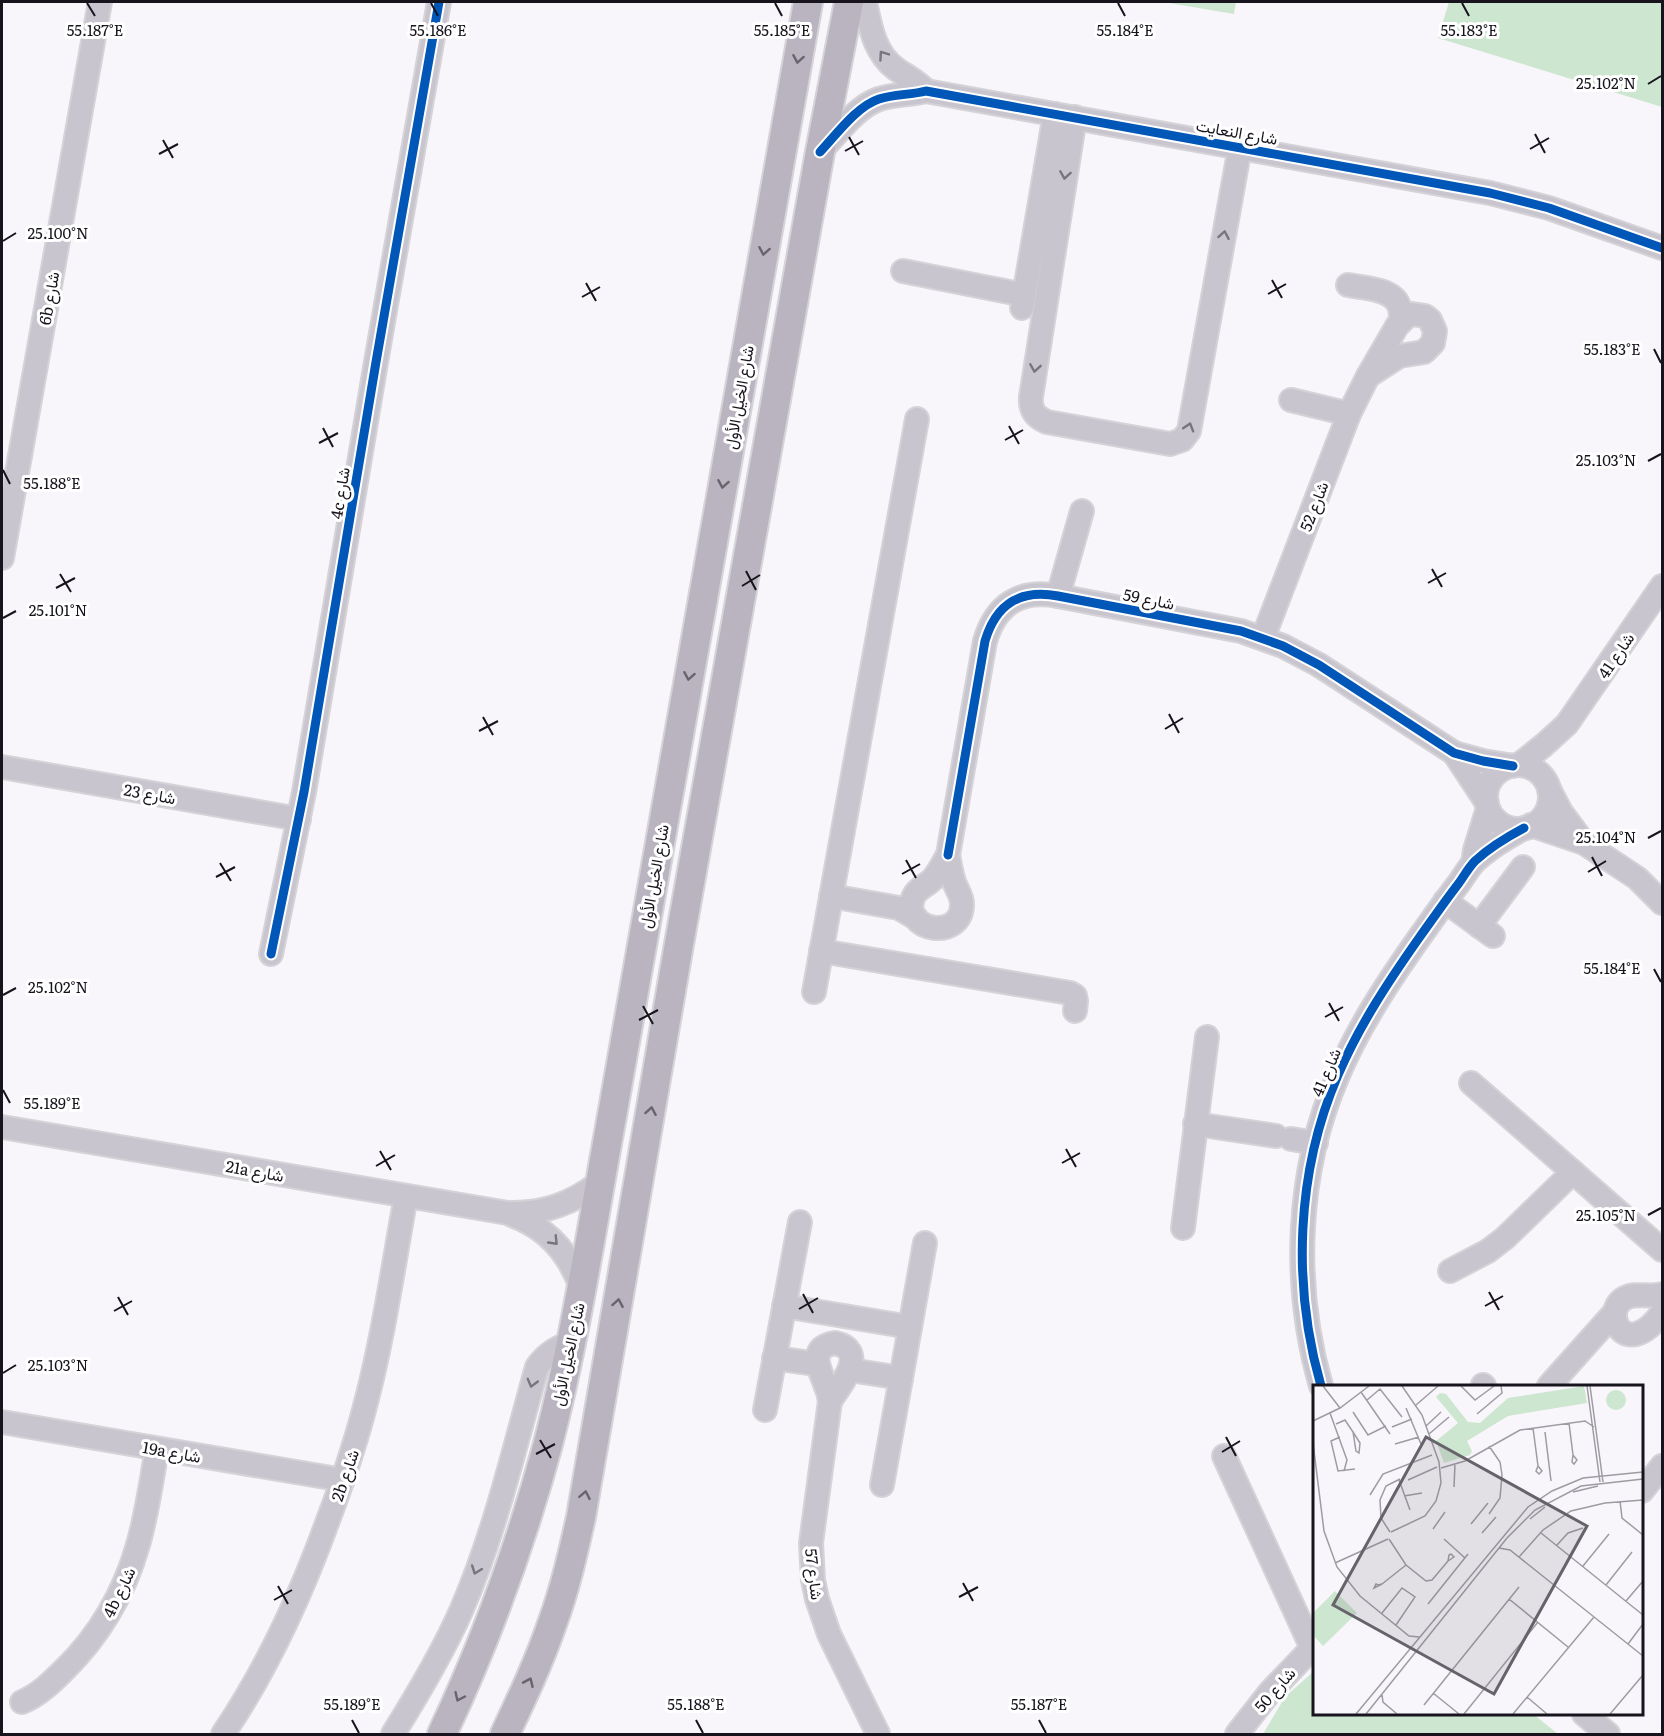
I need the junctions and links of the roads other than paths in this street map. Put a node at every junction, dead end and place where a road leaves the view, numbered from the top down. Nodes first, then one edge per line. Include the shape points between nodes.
1 (100, 2) edge
2 (439, 2) edge
3 (808, 2) edge
4 (849, 2) edge
5 (865, 2) edge
6 (926, 91) junction
7 (1065, 115) junction
8 (1240, 147) junction
9 (820, 153) junction
10 (1662, 248) edge
11 (903, 271) dead end
12 (1347, 285) dead end
13 (1401, 321) junction
14 (1368, 376) junction
15 (1291, 400) dead end
16 (1349, 414) junction
17 (917, 419) dead end
18 (1082, 511) dead end
19 (2, 558) edge
20 (1662, 586) edge
21 (1058, 596) junction
22 (1263, 638) junction
23 (1567, 724) junction
24 (1454, 753) junction
25 (1516, 765) junction
26 (2, 767) edge
27 (1548, 786) junction
28 (668, 792) junction
29 (1487, 806) junction
30 (299, 819) junction
31 (1527, 827) junction
32 (1584, 843) junction
33 (948, 855) junction
34 (1473, 863) junction
35 (1523, 867) dead end
36 (833, 889) junction
37 (914, 896) junction
38 (1446, 901) junction
39 (1662, 903) edge
40 (916, 918) junction
41 (679, 944) junction
42 (822, 951) junction
43 (271, 954) dead end
44 (814, 992) dead end
45 (1075, 1011) dead end
46 (1207, 1037) dead end
47 (1471, 1083) dead end
48 (1195, 1124) junction
49 (2, 1127) edge
50 (1316, 1143) junction
51 (1573, 1172) junction
52 (600, 1182) junction
53 (406, 1196) junction
54 (508, 1213) junction
55 (800, 1222) dead end
56 (1183, 1228) dead end
57 (925, 1243) dead end
58 (1662, 1250) edge
59 (1450, 1271) dead end
60 (581, 1288) junction
61 (1662, 1294) edge
62 (784, 1306) junction
63 (1615, 1312) junction
64 (1662, 1312) edge
65 (910, 1327) junction
66 (570, 1343) junction
67 (774, 1358) junction
68 (817, 1364) junction
69 (850, 1370) junction
70 (901, 1378) junction
71 (1321, 1385) edge
72 (1550, 1385) edge
73 (830, 1401) junction
74 (765, 1410) dead end
75 (2, 1422) edge
76 (158, 1449) junction
77 (1224, 1456) dead end
78 (1662, 1466) edge
79 (343, 1480) junction
80 (882, 1485) dead end
81 (1643, 1489) edge
82 (1313, 1647) edge
83 (22, 1702) dead end
84 (1586, 1715) edge
85 (224, 1734) edge
86 (393, 1734) edge
87 (442, 1734) edge
88 (504, 1734) edge
89 (878, 1734) edge
90 (1237, 1734) edge
91 (1608, 1734) edge

1 - 19 street, 6b شارع
2 - 30 street, 4c شارع
3 -> 28 main road, شارع الخيل الأول
4 - 9 main road
6 -> 5 street, شارع النعايت via 893,68 880,51
6 - 7 street, شارع النعايت
6 - 9 street, شارع النعايت via 869,103
7 - 8 street, شارع النعايت
7 -> 8 street via 1030,404 1036,415 1047,422 1170,444 1182,440 1189,431
7 - 11 street via 1023,302
8 - 10 street, شارع النعايت via 1490,193 1549,208
9 - 41 main road
12 - 13 street via 1393,297
13 - 14 street, شارع 52
13 - 14 street via 1412,314 1425,316 1435,331 1433,343 1424,352 1399,356
14 - 16 street, شارع 52
15 - 16 street
16 - 22 street, شارع 52
17 - 36 street
18 - 21 street
20 - 23 street, شارع 41
21 - 22 street, شارع 59
21 - 33 street, شارع 59 via 1034,594 1020,598 1007,605 989,627
22 - 24 street, شارع 59 via 1319,665
23 - 25 street, شارع 41
23 - 27 street, شارع 41
24 - 25 street, شارع 59
24 - 29 street, شارع 59
25 - 27 street via 1536,770
25 - 29 street via 1499,771 1490,782
26 - 30 street, شارع 23
27 - 31 street via 1546,811
27 - 32 street
28 - 41 main road via 673,822 657,933 661,943
28 - 52 main road, شارع الخيل الأول
29 - 31 street via 1502,825
29 - 34 street, شارع 41
30 - 43 street, 4c شارع
31 - 32 street
31 - 34 street, شارع 41
32 - 39 street via 1636,878
33 - 37 street via 934,877
33 - 40 street via 962,901 960,913 943,928 930,928
34 - 38 street, شارع 41
35 - 38 street via 1486,931
36 - 37 street
36 - 40 street via 905,910
36 - 42 street
37 - 40 street via 912,908
38 - 50 street, شارع 41 via 1369,1014 1337,1077
88 -> 41 main road via 553,1624 581,1517
42 - 44 street
42 - 45 street via 1073,994
46 - 48 street
47 - 51 street
48 - 50 street
48 - 56 street
49 - 53 street, 21a شارع
50 - 71 street, شارع 41 via 1304,1209 1302,1260 1305,1303
51 - 58 street
51 - 59 street via 1505,1238
52 - 54 street, 21a شارع via 557,1207
52 - 60 main road, شارع الخيل الأول
53 - 54 street, 21a شارع
53 - 79 street, 2b شارع via 373,1375
54 -> 60 street, 21a شارع via 549,1235 569,1259
55 - 62 street
57 - 65 street
60 - 66 main road, شارع الخيل الأول
61 - 63 street via 1630,1296 1620,1302
62 - 65 street
62 - 67 street
63 - 64 street via 1618,1327 1635,1335 1647,1330
63 - 72 street
65 - 70 street
66 -> 86 street via 551,1351 537,1367 499,1505 462,1609
66 -> 87 main road, شارع الخيل الأول via 534,1493 485,1636
67 - 68 street
67 - 74 street
68 - 69 street via 820,1352 829,1344 841,1344 849,1353
68 - 73 street
69 - 70 street
69 - 73 street
70 - 80 street
73 - 89 street, شارع 57 via 811,1543 813,1580 829,1634
75 - 76 street, 19a شارع
76 - 79 street, 19a شارع
76 - 83 street, 4b شارع via 137,1549 117,1598 72,1662 33,1698
77 - 82 street
78 - 81 street
79 - 85 street, 2b شارع via 280,1636
82 - 90 street, شارع 50
84 - 91 street

